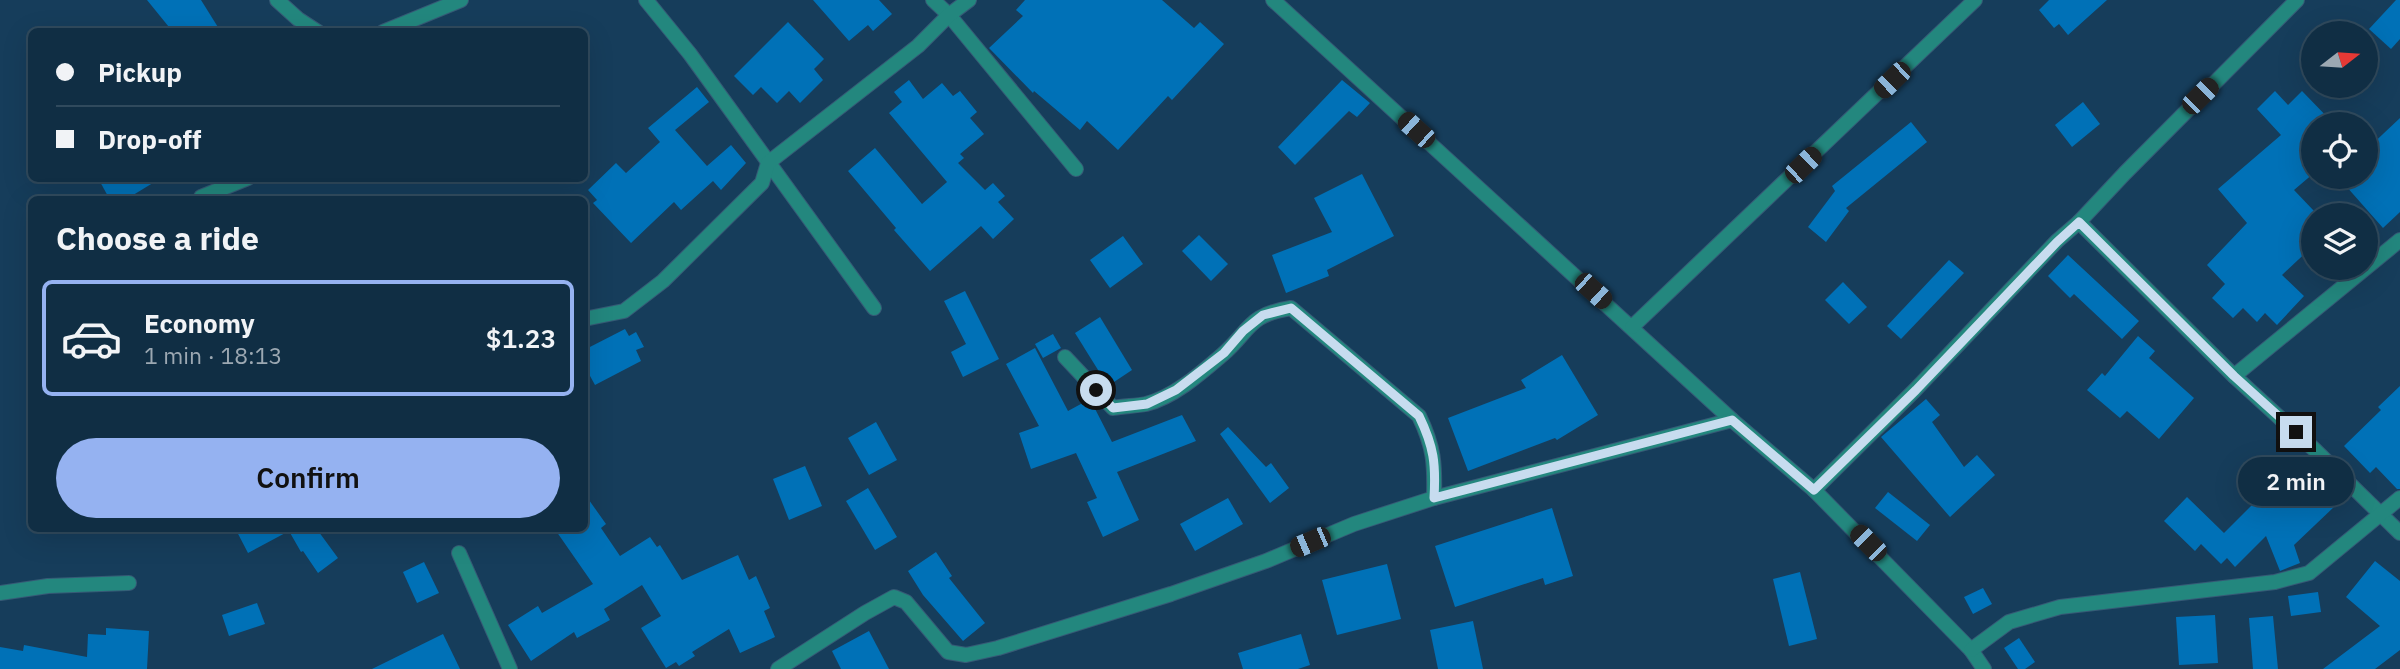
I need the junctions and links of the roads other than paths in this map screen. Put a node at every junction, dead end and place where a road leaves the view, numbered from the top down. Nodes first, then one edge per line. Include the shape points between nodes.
1 (277, 0) edge
2 (461, 0) edge
3 (646, 0) edge
4 (933, 0) edge
5 (969, 0) edge
6 (1274, 0) edge
7 (1975, 0) edge
8 (2295, 0) edge
9 (949, 15) junction
10 (312, 28) edge
11 (393, 28) edge
12 (768, 163) junction
13 (1076, 169) dead end
14 (238, 182) edge
15 (203, 196) edge
16 (2079, 222) junction
17 (2400, 240) edge
18 (874, 308) dead end
19 (588, 318) edge
20 (1632, 327) junction
21 (1066, 357) dead end
22 (2234, 376) junction
23 (1732, 420) junction
24 (1814, 490) junction
25 (1434, 498) junction
26 (2400, 499) edge
27 (2380, 514) junction
28 (2400, 533) edge
29 (458, 553) dead end
30 (129, 583) dead end
31 (0, 593) edge
32 (1971, 650) junction
33 (510, 669) edge
34 (778, 669) edge
35 (1984, 669) edge

1 - 10 street
2 - 11 street
3 - 12 street
4 - 9 street
5 - 9 street
6 - 20 street
7 - 20 street
8 - 16 street
9 - 12 street via 918,46
9 - 13 street
12 - 18 street
12 - 19 street via 762,183 663,281 624,312
14 - 15 street
16 - 22 street
16 - 24 street
17 - 22 street
20 - 23 street
21 - 25 street via 1113,408 1147,404 1186,383 1263,315 1291,308 1419,416 1436,464
22 - 27 street
23 - 24 street
23 - 25 street
24 - 32 street
25 - 34 street via 1171,594 966,655 948,652 905,602 894,597
26 - 27 street
27 - 28 street
27 - 32 street via 2309,573 2275,582 2060,607 2009,622
29 - 33 street
30 - 31 street
32 - 35 street

